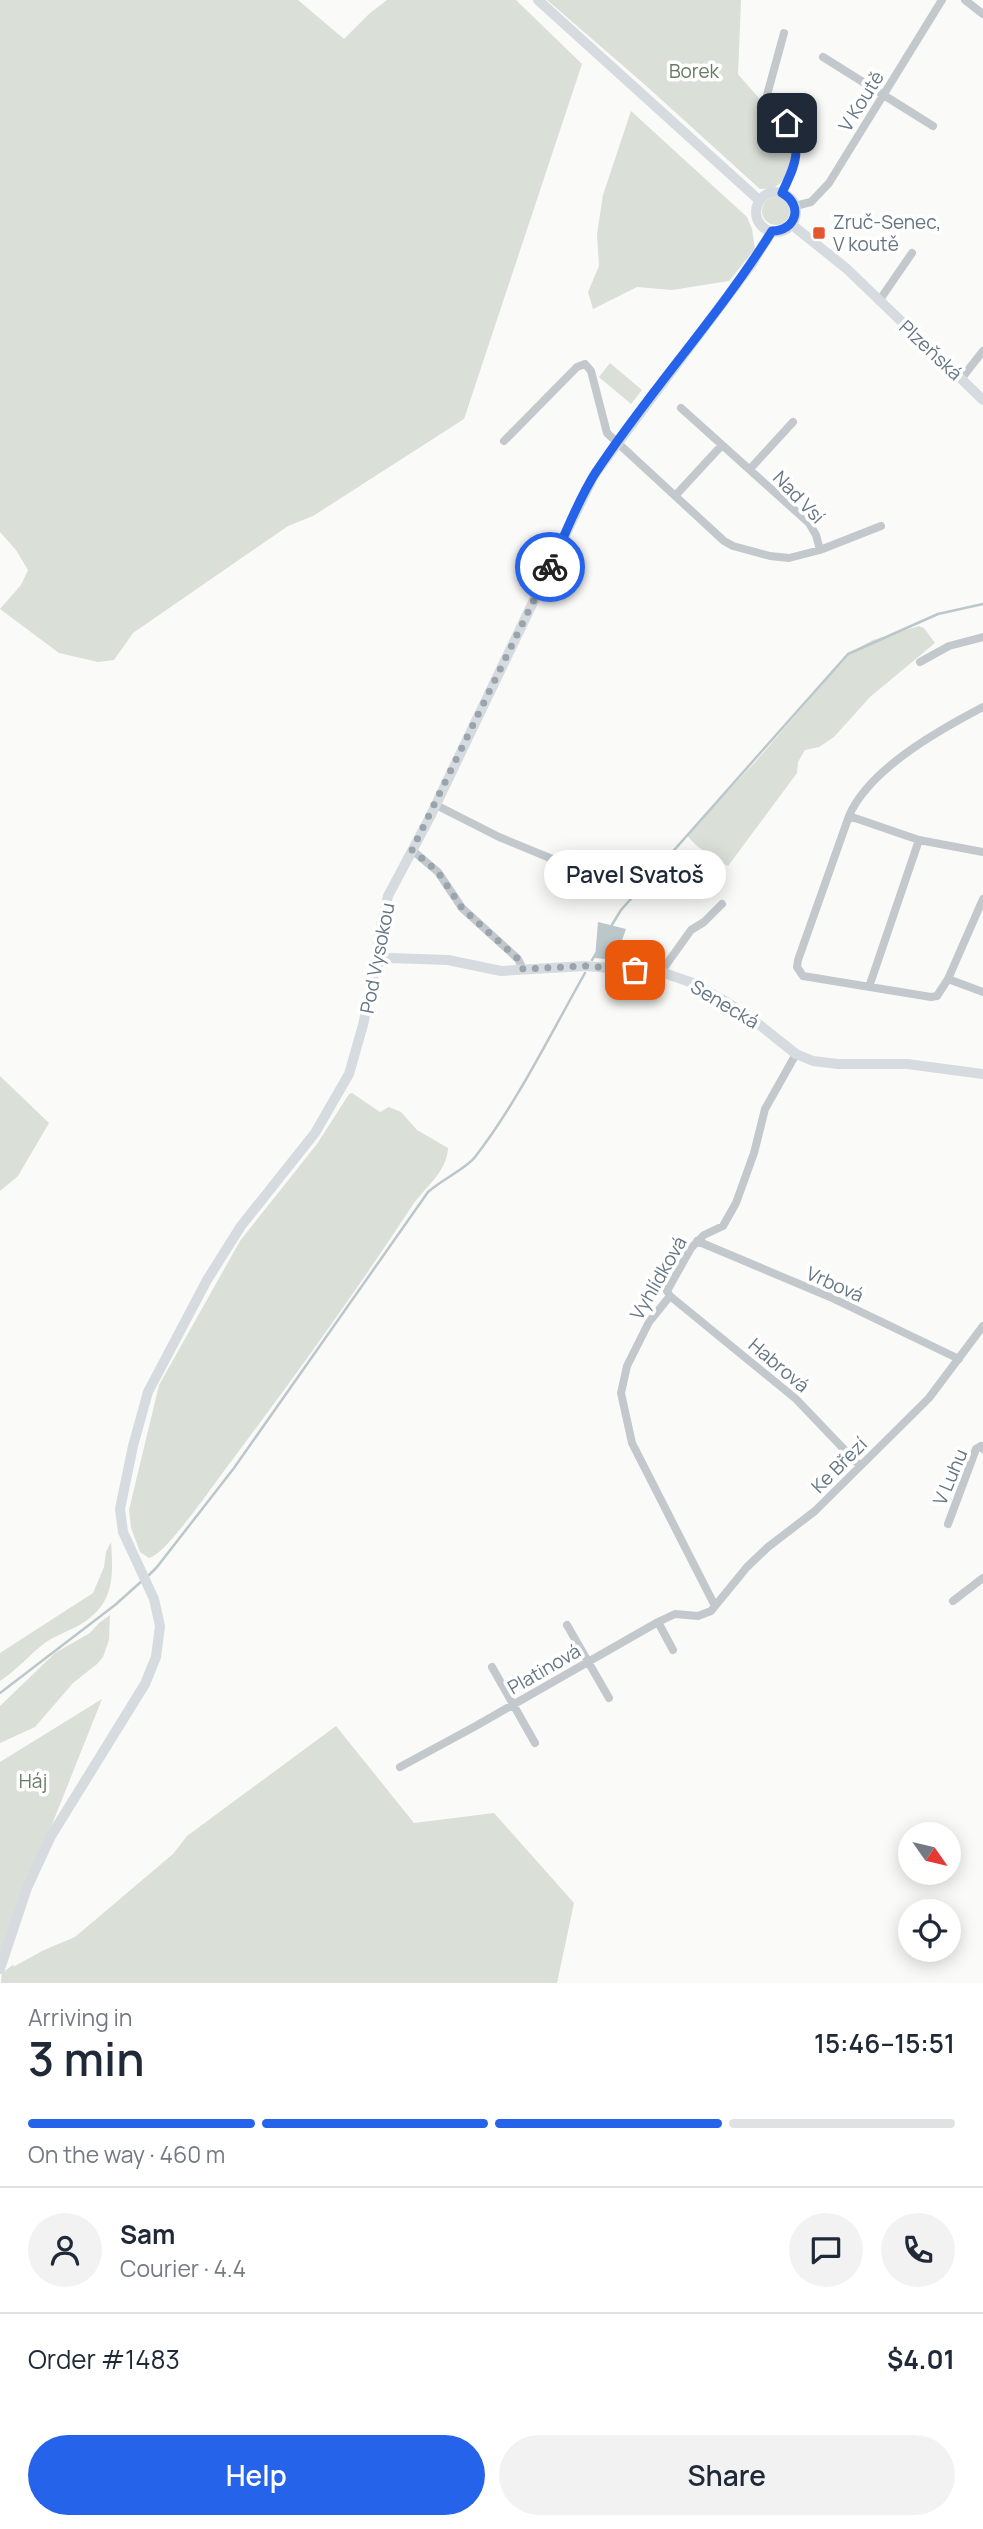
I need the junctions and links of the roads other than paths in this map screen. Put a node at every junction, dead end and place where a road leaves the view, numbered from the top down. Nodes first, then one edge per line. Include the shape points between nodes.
1 (538, 0) edge
2 (942, 0) edge
3 (965, 0) edge
4 (983, 14) edge
5 (784, 33) dead end
6 (823, 57) dead end
7 (883, 95) junction
8 (933, 126) dead end
9 (782, 193) junction
10 (759, 200) junction
11 (795, 206) junction
12 (791, 224) junction
13 (772, 231) junction
14 (912, 253) dead end
15 (879, 301) junction
16 (983, 351) edge
17 (961, 379) junction
18 (983, 400) edge
19 (681, 408) dead end
20 (793, 422) dead end
21 (503, 441) dead end
22 (617, 443) junction
23 (722, 445) junction
24 (750, 469) junction
25 (675, 496) junction
26 (881, 526) dead end
27 (820, 550) junction
28 (983, 637) edge
29 (920, 662) dead end
30 (983, 707) edge
31 (436, 805) junction
32 (849, 816) junction
33 (919, 840) junction
34 (412, 850) junction
35 (983, 852) edge
36 (599, 887) dead end
37 (983, 898) edge
38 (722, 904) dead end
39 (376, 964) junction
40 (523, 969) junction
41 (661, 972) junction
42 (948, 979) junction
43 (869, 987) junction
44 (983, 992) edge
45 (796, 1054) junction
46 (983, 1074) edge
47 (697, 1241) junction
48 (670, 1296) junction
49 (983, 1326) edge
50 (959, 1359) junction
51 (983, 1449) edge
52 (860, 1466) junction
53 (948, 1524) dead end
54 (983, 1578) edge
55 (953, 1601) dead end
56 (715, 1606) junction
57 (706, 1614) joint
58 (658, 1622) junction
59 (567, 1625) dead end
60 (673, 1650) dead end
61 (588, 1662) junction
62 (492, 1667) dead end
63 (609, 1698) dead end
64 (513, 1705) junction
65 (535, 1743) dead end
66 (400, 1767) dead end
67 (0, 1969) edge

1 - 10 street
2 - 7 street, V Koutě
3 - 4 street
5 - 9 street via 767,95 796,139 798,152
6 - 7 street
7 - 8 street
7 - 11 street, V Koutě via 823,191 811,202
9 - 10 street via 770,192
9 - 11 street
10 - 13 street via 756,217
11 - 12 street
12 - 13 street
12 - 15 street, Plzeňská
13 - 22 street, Pod Vysokou
14 - 15 street
15 - 17 street, Plzeňská
16 - 17 street
17 - 18 street, Plzeňská
19 - 23 street, Nad Vsí
20 - 24 street, Nad Vsí
21 - 22 street via 583,363 589,366 607,433
22 - 25 street, Nad Vsí
22 - 31 street, Pod Vysokou via 594,475
23 - 24 street, Nad Vsí
23 - 25 street
24 - 27 street, Nad Vsí via 809,523
25 - 27 street, Nad Vsí via 733,546 789,558
26 - 27 street, Nad Vsí
28 - 29 street via 949,646
30 - 32 street via 907,753 872,784
31 - 34 street, Pod Vysokou
31 - 36 street via 567,865
32 - 33 street
32 - 43 street via 797,967 803,976
33 - 35 street
33 - 43 street
34 - 39 street, Pod Vysokou via 388,896
34 - 40 street via 438,872 462,908 518,959
37 - 42 street
38 - 41 street via 691,930
39 - 40 street, Senecká via 401,958 448,960 501,971
39 - 67 street, Pod Vysokou via 349,1074 315,1133 241,1226 148,1391 120,1509 123,1532 154,1599 160,1626 156,1657 145,1684 51,1836 27,1888
40 - 41 street, Senecká via 585,966
41 - 45 street, Senecká via 725,1001
42 - 43 street via 941,992 931,997
42 - 44 street
45 - 46 street, Senecká via 838,1065 907,1064
45 - 47 street, Vyhlídková via 765,1109 736,1203 723,1226
47 - 48 street, Vyhlídková via 667,1291
47 - 50 street, Vrbová via 830,1297
48 - 52 street, Habrová via 796,1399
48 - 56 street, Vyhlídková via 649,1322 627,1366 621,1393 632,1443
49 - 50 street, Ke Březí
50 - 52 street, Ke Březí via 939,1387
51 - 53 street, V Luhu via 976,1449
52 - 56 street, Ke Březí via 815,1511 747,1567
54 - 55 street
56 - 57 street, Ke Březí
57 - 58 street, Platinová via 675,1614
58 - 60 street
58 - 61 street, Platinová
59 - 61 street
61 - 63 street
61 - 64 street, Platinová
62 - 64 street
64 - 65 street
64 - 66 street, Platinová

